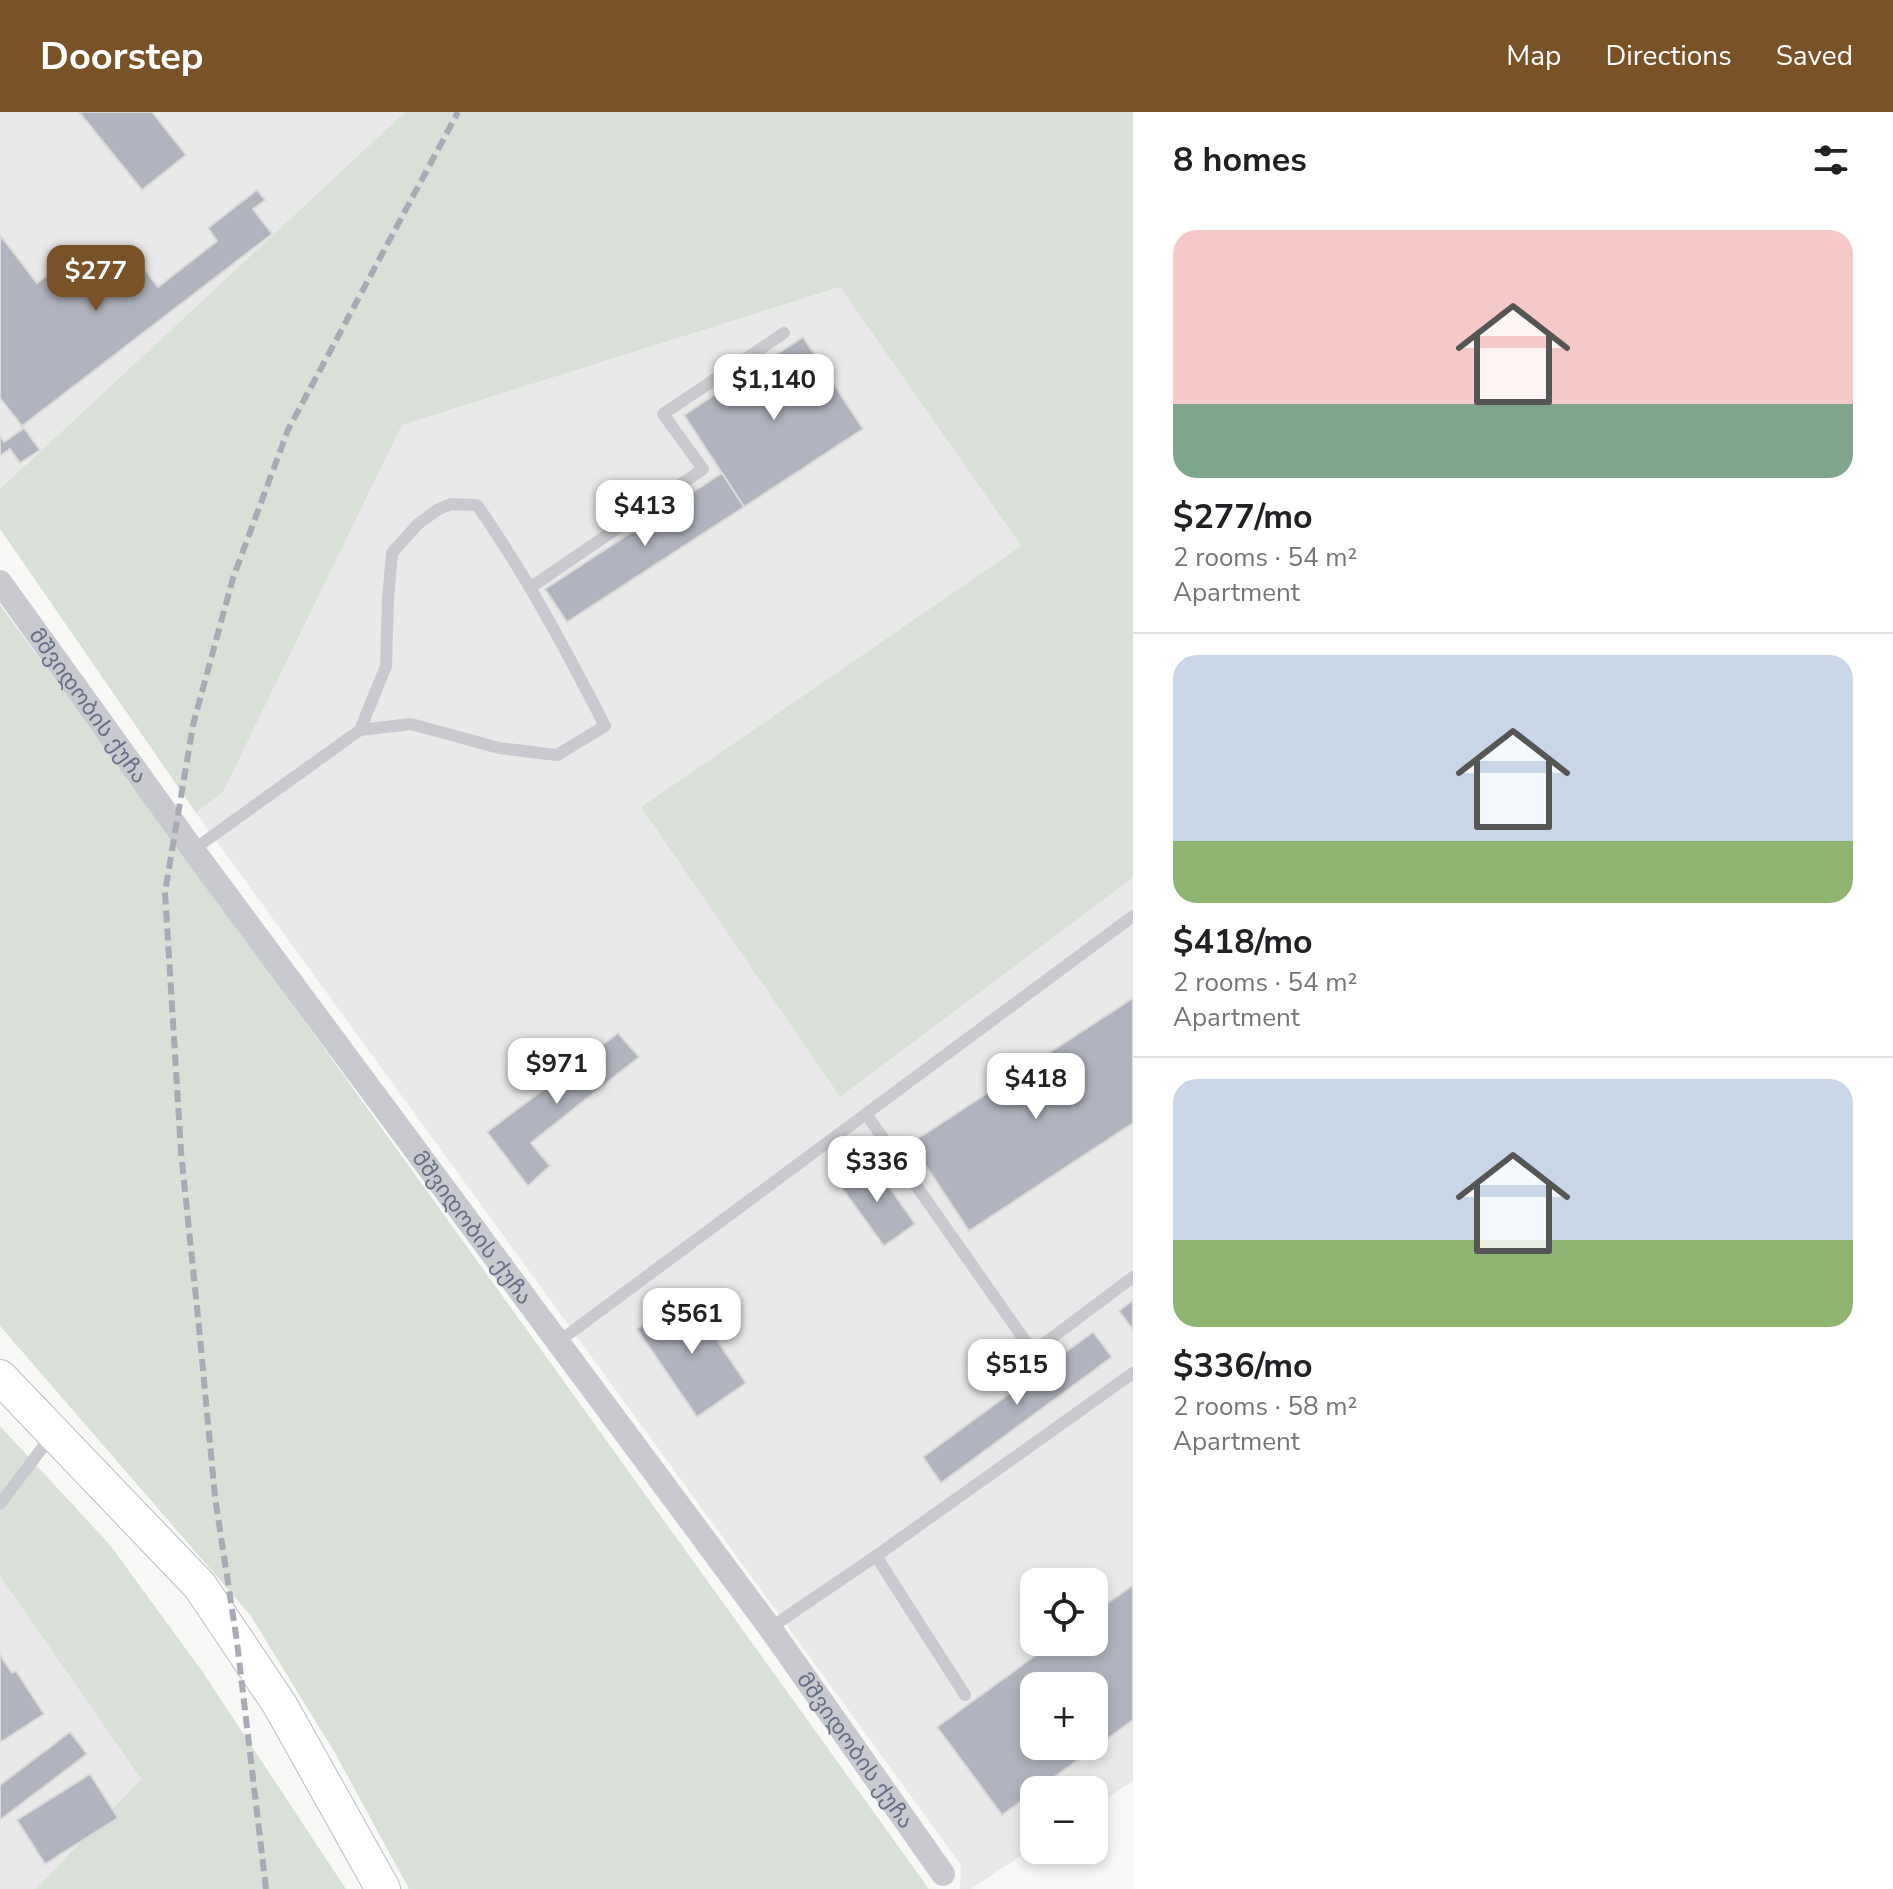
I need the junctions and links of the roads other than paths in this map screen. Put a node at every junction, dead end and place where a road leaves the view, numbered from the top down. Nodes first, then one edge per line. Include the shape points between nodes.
1 (784, 333) dead end
2 (0, 582) edge
3 (530, 588) junction
4 (360, 730) junction
5 (193, 850) junction
6 (1133, 916) edge
7 (866, 1114) junction
8 (1133, 1277) edge
9 (558, 1342) junction
10 (1133, 1373) edge
11 (0, 1377) edge
12 (54, 1432) junction
13 (0, 1504) edge
14 (876, 1556) junction
15 (770, 1628) junction
16 (965, 1695) dead end
17 (943, 1874) dead end
18 (383, 1889) edge

1 - 3 lane via 663,414 703,469
2 - 5 street, მშვიდობის ქუჩა
3 - 4 lane via 477,505 451,504 417,525 392,553 386,666
3 - 4 lane via 605,726 557,755 499,748 411,724
4 - 5 lane
5 - 9 street, მშვიდობის ქუჩა
6 - 7 lane
7 - 8 lane via 1033,1352
7 - 9 lane
9 - 15 street, მშვიდობის ქუჩა
10 - 14 lane
11 - 12 main road
12 - 13 lane
12 - 18 main road via 200,1586 280,1705
14 - 15 lane
14 - 16 lane
15 - 17 street, მშვიდობის ქუჩა

